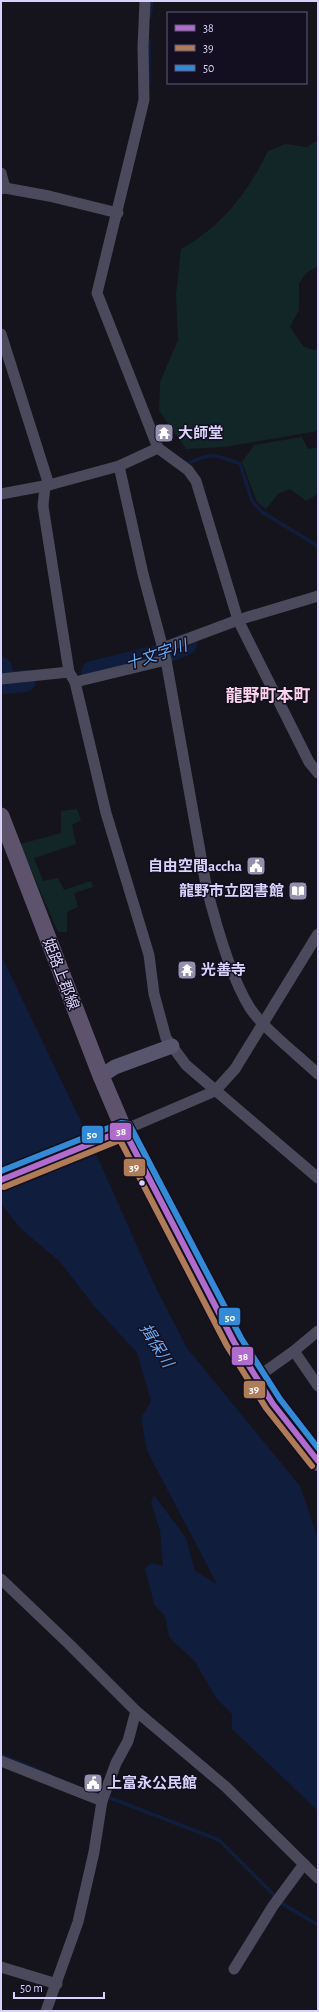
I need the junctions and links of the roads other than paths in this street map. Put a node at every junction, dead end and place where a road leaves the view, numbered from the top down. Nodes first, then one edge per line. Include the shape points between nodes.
1 (145, 1) edge
2 (1, 173) edge
3 (3, 188) edge
4 (118, 213) junction
5 (1, 334) edge
6 (158, 448) junction
7 (118, 466) junction
8 (47, 485) junction
9 (1, 494) edge
10 (318, 596) edge
11 (238, 620) junction
12 (163, 648) junction
13 (166, 660) junction
14 (70, 672) junction
15 (5, 678) edge
16 (76, 682) junction
17 (314, 760) edge
18 (318, 773) edge
19 (1, 816) edge
20 (316, 942) edge
21 (264, 1024) junction
22 (172, 1046) junction
23 (318, 1074) edge
24 (100, 1076) junction
25 (215, 1091) junction
26 (124, 1130) junction
27 (318, 1178) edge
28 (1, 1180) edge
29 (318, 1331) edge
30 (294, 1351) junction
31 (256, 1378) junction
32 (318, 1386) edge
33 (318, 1461) edge
34 (1, 1579) edge
35 (136, 1711) junction
36 (1, 1761) edge
37 (102, 1801) junction
38 (304, 1864) junction
39 (318, 1878) edge
40 (1, 1967) edge
41 (234, 1969) dead end
42 (57, 1984) junction
43 (46, 2011) edge

1 - 4 street via 144,100
2 - 3 street
3 - 4 street via 50,196
4 - 6 street via 97,293
5 - 8 street
6 - 7 street
6 - 11 street via 188,470 196,481
7 - 8 street
7 - 12 street
8 - 9 street
8 - 14 street via 43,506
10 - 11 street
11 - 12 street
11 - 17 street
12 - 13 street
13 - 16 street
13 - 21 street via 206,885 214,915 250,1008
14 - 15 street
14 - 16 street
16 - 22 street via 106,813 149,955 154,994 166,1038
17 - 18 street
19 - 24 main road, 姫路上郡線
20 - 21 street
21 - 23 street
21 - 25 street via 235,1069
22 - 24 street via 115,1067
22 - 25 street via 186,1065
24 - 26 main road, 姫路上郡線
25 - 26 street
25 - 27 street
26 - 28 highway
26 - 31 highway via 234,1342
29 - 30 street
30 - 31 street
30 - 32 street
31 - 33 highway
34 - 35 street
35 - 37 street via 128,1741 116,1763
35 - 38 street via 226,1787
36 - 37 street
37 - 42 street via 94,1852 78,1922
38 - 39 street
38 - 41 street
40 - 42 street
42 - 43 street

